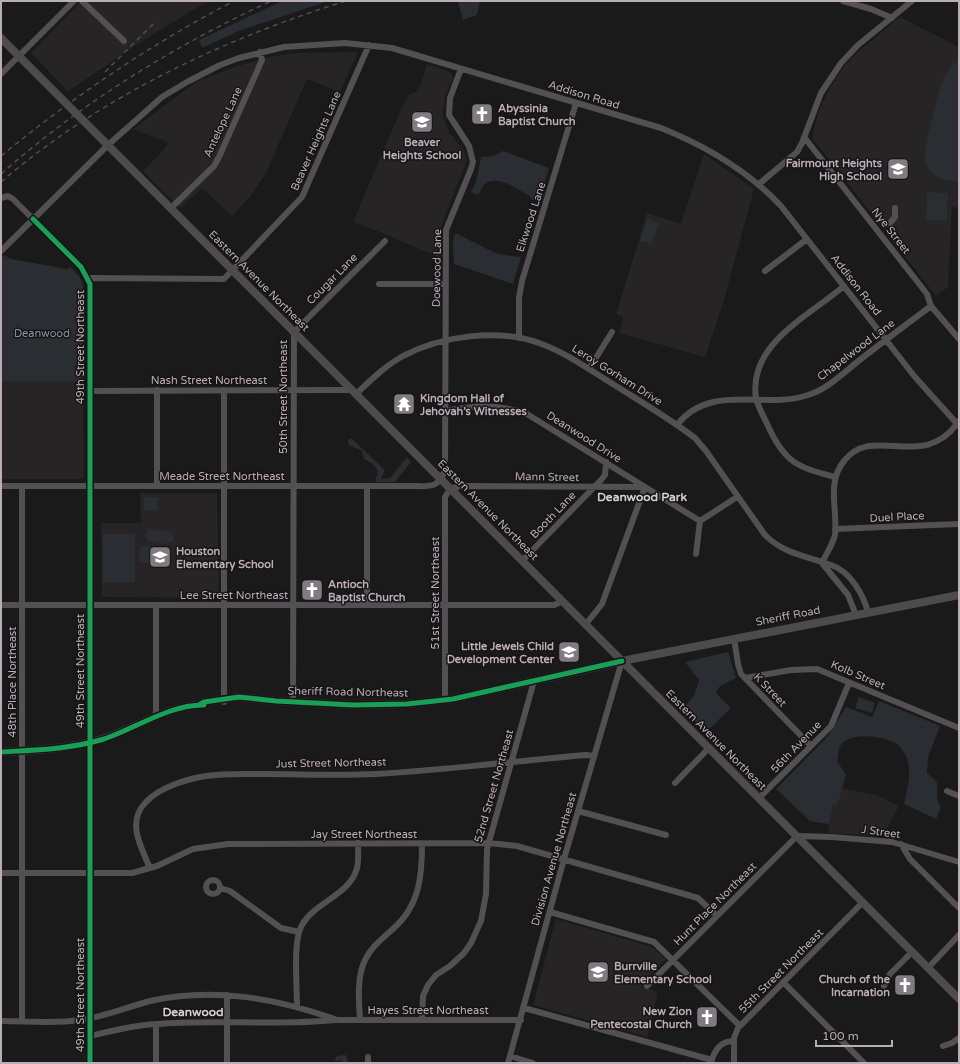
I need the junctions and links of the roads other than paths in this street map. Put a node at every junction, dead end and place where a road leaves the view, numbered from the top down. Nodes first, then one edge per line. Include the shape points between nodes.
1 (74, 1) edge
2 (82, 1) edge
3 (843, 1) edge
4 (912, 1) edge
5 (892, 18) junction
6 (1, 38) edge
7 (124, 42) dead end
8 (369, 45) junction
9 (260, 52) junction
10 (19, 56) junction
11 (461, 69) junction
12 (1, 74) edge
13 (576, 103) junction
14 (804, 137) junction
15 (108, 145) junction
16 (758, 184) junction
17 (1, 198) edge
18 (170, 208) junction
19 (895, 208) dead end
20 (33, 220) junction
21 (890, 223) dead end
22 (807, 239) junction
23 (384, 241) dead end
24 (1, 251) edge
25 (233, 270) junction
26 (765, 271) dead end
27 (89, 278) junction
28 (379, 284) dead end
29 (446, 284) junction
30 (844, 286) junction
31 (931, 306) junction
32 (294, 332) junction
33 (612, 332) dead end
34 (518, 338) junction
35 (959, 339) edge
36 (446, 340) junction
37 (885, 340) junction
38 (589, 369) junction
39 (156, 390) junction
40 (224, 390) junction
41 (294, 390) junction
42 (90, 391) junction
43 (354, 392) junction
44 (756, 399) junction
45 (446, 411) junction
46 (958, 424) edge
47 (677, 425) junction
48 (606, 462) junction
49 (835, 477) junction
50 (442, 480) junction
51 (1, 486) edge
52 (22, 486) junction
53 (90, 486) junction
54 (156, 486) junction
55 (224, 486) junction
56 (293, 486) junction
57 (367, 486) junction
58 (593, 487) junction
59 (645, 488) junction
60 (450, 489) junction
61 (737, 497) junction
62 (700, 521) junction
63 (959, 524) edge
64 (835, 529) junction
65 (696, 554) dead end
66 (522, 561) junction
67 (822, 563) junction
68 (959, 595) edge
69 (563, 601) junction
70 (1, 605) edge
71 (22, 605) junction
72 (89, 605) junction
73 (156, 605) junction
74 (224, 605) junction
75 (293, 605) junction
76 (367, 605) junction
77 (446, 605) junction
78 (868, 612) junction
79 (856, 614) junction
80 (586, 624) junction
81 (734, 638) junction
82 (622, 661) junction
83 (745, 678) junction
84 (534, 681) junction
85 (849, 683) junction
86 (446, 699) junction
87 (224, 700) junction
88 (293, 702) junction
89 (156, 717) junction
90 (959, 728) edge
91 (90, 740) junction
92 (811, 746) junction
93 (1, 748) edge
94 (709, 748) junction
95 (22, 749) junction
96 (1, 752) edge
97 (594, 756) junction
98 (512, 761) junction
99 (675, 783) dead end
100 (947, 791) dead end
101 (959, 796) edge
102 (759, 798) junction
103 (578, 811) junction
104 (666, 836) dead end
105 (797, 836) junction
106 (488, 843) junction
107 (358, 844) junction
108 (422, 844) junction
109 (901, 844) junction
110 (564, 859) junction
111 (959, 862) edge
112 (150, 868) junction
113 (1, 873) edge
114 (22, 873) junction
115 (90, 873) junction
116 (220, 888) dead end
117 (863, 902) junction
118 (959, 908) edge
119 (550, 912) junction
120 (717, 916) junction
121 (299, 932) junction
122 (959, 935) edge
123 (912, 952) junction
124 (673, 960) junction
125 (928, 968) junction
126 (784, 982) junction
127 (647, 986) dead end
128 (884, 986) dead end
129 (227, 995) junction
130 (959, 999) edge
131 (297, 1006) junction
132 (524, 1008) junction
133 (90, 1018) junction
134 (336, 1020) junction
135 (360, 1020) junction
136 (422, 1020) junction
137 (521, 1020) junction
138 (1, 1021) edge
139 (22, 1021) junction
140 (227, 1023) junction
141 (156, 1024) junction
142 (740, 1026) junction
143 (90, 1036) junction
144 (959, 1038) edge
145 (734, 1041) junction
146 (943, 1046) dead end
147 (509, 1060) edge
148 (712, 1061) edge
149 (90, 1063) edge
150 (156, 1063) edge
151 (227, 1063) edge
152 (533, 1063) edge
153 (734, 1063) edge
154 (864, 1063) edge

1 - 10 street
2 - 7 street
3 - 5 street
4 - 5 street
5 - 14 street via 858,45 834,71 821,93
6 - 10 main road, Eastern Avenue Northeast
8 - 9 street, Addison Road via 311,44
8 - 11 street, Addison Road via 392,48
8 - 25 street, Beaver Heights Lane via 302,197
9 - 15 street, Addison Road via 220,65 186,82 149,107
9 - 18 street, Antelope Lane via 262,60 220,157 214,166
10 - 12 street
10 - 15 main road, Eastern Avenue Northeast
11 - 13 street, Addison Road
11 - 29 street, Doewood Lane via 450,98 449,114 469,146 473,162 446,230
13 - 16 street, Addison Road via 658,128 696,143 732,164
13 - 34 street, Elkwood Lane via 522,281
14 - 16 street via 794,155
14 - 31 street, Nye Street via 927,294
15 - 18 main road, Eastern Avenue Northeast
15 - 20 street, Addison Road
16 - 22 street, Addison Road via 781,206
17 - 20 street via 10,197
18 - 25 main road, Eastern Avenue Northeast
19 - 21 street via 895,217
20 - 24 street, Addison Road
20 - 27 street
22 - 26 street
22 - 30 street, Addison Road
23 - 32 street, Cougar Lane
25 - 27 street, Beaver Heights Lane via 224,279
25 - 32 main road, Eastern Avenue Northeast
27 - 42 street, 49th Street Northeast
28 - 29 street
29 - 36 street, Doewood Lane
30 - 37 street, Addison Road
30 - 44 street via 769,348 757,371
31 - 35 street, Nye Street
31 - 37 street, Chapelwood Lane
32 - 41 street, 50th Street Northeast
32 - 43 main road, Eastern Avenue Northeast
33 - 38 street
34 - 36 street, Leroy Gorham Drive via 480,336
34 - 38 street, Leroy Gorham Drive via 538,342
36 - 43 street, Leroy Gorham Drive via 403,356
36 - 45 street, Doewood Lane
37 - 44 street, Chapelwood Lane via 817,391 794,399
37 - 46 street, Addison Road
38 - 47 street, Leroy Gorham Drive
39 - 40 street, Nash Street Northeast
39 - 42 street, Nash Street Northeast
39 - 54 street
40 - 41 street, Nash Street Northeast
40 - 55 street
41 - 43 street, Nash Street Northeast
41 - 56 street, 50th Street Northeast
42 - 53 street, 49th Street Northeast
43 - 50 main road, Eastern Avenue Northeast
44 - 47 street, Chapelwood Lane via 708,403 691,410
44 - 49 street via 782,453 797,464
45 - 48 street, Deanwood Drive via 472,405 515,410 541,422
45 - 50 street, Doewood Lane via 445,470
46 - 49 street via 941,438 923,447 873,445 861,448 844,460
47 - 61 street, Leroy Gorham Drive via 698,441
48 - 58 street, Booth Lane via 605,475
48 - 59 street, Deanwood Drive
49 - 64 street
50 - 57 street, Meade Street Northeast via 434,486
50 - 60 main road, Eastern Avenue Northeast
51 - 52 street, Meade Street Northeast
52 - 53 street, Meade Street Northeast
52 - 71 street, 48th Place Northeast
53 - 54 street, Meade Street Northeast
53 - 72 street, 49th Street Northeast
54 - 55 street, Meade Street Northeast
55 - 56 street, Meade Street Northeast
55 - 74 street
56 - 57 street, Meade Street Northeast
56 - 75 street, 50th Street Northeast
57 - 76 street
58 - 59 street, Mann Street
58 - 60 street, Mann Street via 461,486
58 - 66 street, Booth Lane
59 - 62 street, Deanwood Drive
59 - 80 street via 602,604
60 - 66 main road, Eastern Avenue Northeast
60 - 77 street, 51st Street Northeast via 445,497
61 - 62 street
61 - 67 street, Leroy Gorham Drive via 758,528 773,543 788,552
62 - 65 street
63 - 64 street, Duel Place
64 - 67 street via 834,538
66 - 69 main road, Eastern Avenue Northeast
67 - 78 street, Leroy Gorham Drive via 837,568 851,580 861,594
67 - 79 street via 848,595
68 - 78 main road, Sheriff Road
69 - 77 street, Lee Street Northeast via 554,605
69 - 80 main road, Eastern Avenue Northeast
70 - 71 street, Lee Street Northeast
71 - 72 street, Lee Street Northeast
71 - 95 street, 48th Place Northeast
72 - 73 street, Lee Street Northeast
72 - 91 street, 49th Street Northeast
73 - 74 street, Lee Street Northeast
73 - 89 street
74 - 75 street, Lee Street Northeast
74 - 87 street
75 - 76 street, Lee Street Northeast
75 - 88 street, 50th Street Northeast
76 - 77 street, Lee Street Northeast
77 - 86 street, 51st Street Northeast
78 - 79 main road, Sheriff Road
79 - 81 main road, Sheriff Road
80 - 82 main road, Eastern Avenue Northeast
81 - 82 main road, Sheriff Road
81 - 83 street, K Street via 739,668
82 - 84 main road, Sheriff Road Northeast
82 - 94 main road, Eastern Avenue Northeast
82 - 97 street, Division Avenue Northeast
83 - 85 street, Kolb Street via 812,668
83 - 92 street, K Street
84 - 86 main road, Sheriff Road Northeast
84 - 98 street, 52nd Street Northeast
85 - 90 street, Kolb Street
85 - 92 street, 56th Avenue via 833,723
86 - 88 main road, Sheriff Road Northeast via 374,705
87 - 88 main road, Sheriff Road Northeast via 246,697
87 - 89 main road, Sheriff Road Northeast via 204,702
89 - 91 main road, Sheriff Road Northeast via 114,734
91 - 95 main road, Sheriff Road Northeast
91 - 115 street, 49th Street Northeast
92 - 102 street, 56th Avenue
93 - 95 main road, Sheriff Road Northeast
94 - 99 street
94 - 102 main road, Eastern Avenue Northeast
95 - 96 main road, Sheriff Road Northeast
95 - 114 street, 48th Place Northeast
97 - 98 street, Just Street Northeast
97 - 103 street, Division Avenue Northeast
98 - 106 street, 52nd Street Northeast
98 - 112 street, Just Street Northeast via 376,774 233,774 196,778 154,795 138,812 136,833
100 - 101 street
102 - 105 main road, Eastern Avenue Northeast
103 - 104 street
103 - 110 street, Division Avenue Northeast
105 - 109 street, J Street via 832,836
105 - 117 main road, Eastern Avenue Northeast
105 - 120 street, Hunt Place Northeast
106 - 108 street, Jay Street Northeast
106 - 110 street, Jay Street Northeast via 517,846
106 - 136 street, 52nd Street Northeast via 485,905 481,921 464,953 436,975 428,985 423,996
107 - 108 street, Jay Street Northeast
107 - 112 street, Jay Street Northeast via 217,844 193,849
107 - 121 street via 357,866 352,879 311,913
108 - 135 street via 420,881 412,905 400,922 374,946 363,965 359,984
109 - 111 street, J Street
109 - 118 street via 910,859
110 - 119 street, Division Avenue Northeast
110 - 120 street, Jay Street Northeast via 698,898
112 - 115 street, Jay Street Northeast via 132,873
113 - 114 street, Jay Street Northeast
114 - 115 street, Jay Street Northeast
114 - 139 street, 48th Place Northeast
115 - 133 street, 49th Street Northeast
116 - 121 street via 230,891 281,928
117 - 123 main road, Eastern Avenue Northeast
117 - 126 street, 55th Street Northeast
119 - 124 street via 650,940
119 - 132 street, Division Avenue Northeast
120 - 124 street, Hunt Place Northeast
121 - 131 street
122 - 125 street
123 - 125 main road, Eastern Avenue Northeast
123 - 128 street via 890,974
124 - 127 street, Hunt Place Northeast
124 - 142 street
125 - 130 main road, Eastern Avenue Northeast
126 - 142 street, 55th Street Northeast
126 - 154 street
129 - 131 street, Hayes Street Northeast via 260,998
129 - 133 street, Hayes Street Northeast via 150,1001
129 - 140 street
131 - 134 street, Hayes Street Northeast
132 - 137 street, Division Avenue Northeast
132 - 148 street
133 - 139 street, Hayes Street Northeast via 74,1021
133 - 143 street, 49th Street Northeast
134 - 135 street, Hayes Street Northeast
134 - 140 street, Hayes Street Northeast via 311,1023
135 - 136 street, Hayes Street Northeast
136 - 137 street, Hayes Street Northeast
137 - 147 street, Division Avenue Northeast
138 - 139 street, Hayes Street Northeast
140 - 141 street, Hayes Street Northeast
140 - 151 street
141 - 143 street, Hayes Street Northeast
141 - 150 street
142 - 145 street, 55th Street Northeast via 735,1033
143 - 149 street, 49th Street Northeast
144 - 146 street
145 - 148 street via 722,1043
145 - 153 street, 55th Street Northeast
147 - 152 street

